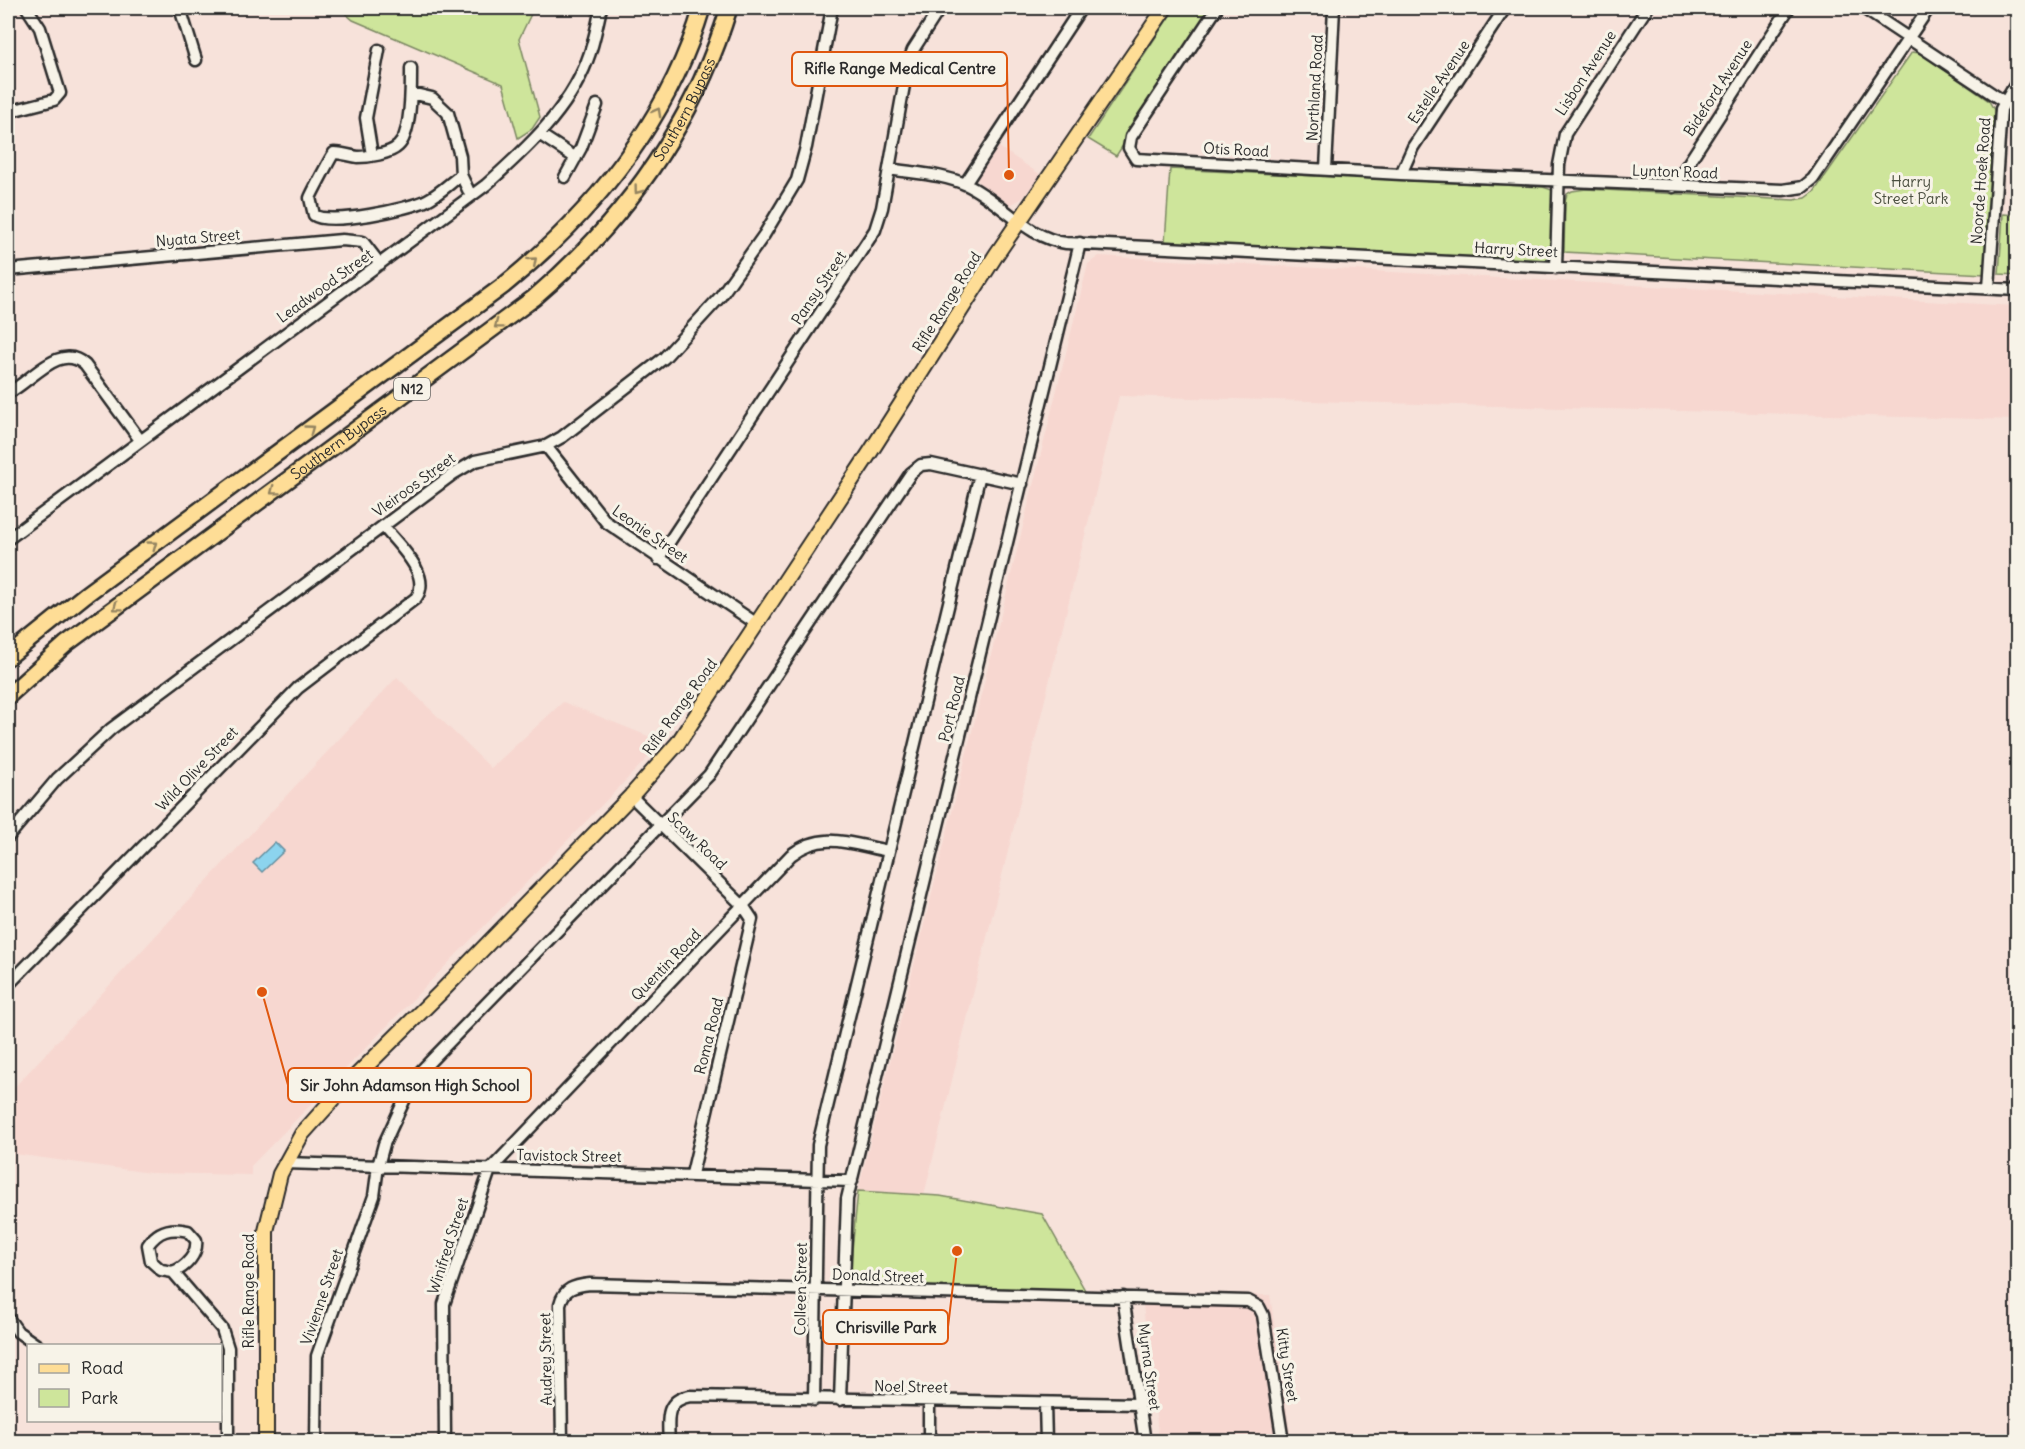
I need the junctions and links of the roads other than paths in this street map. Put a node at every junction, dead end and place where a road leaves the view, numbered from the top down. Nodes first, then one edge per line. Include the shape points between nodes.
1 (27, 8) edge
2 (180, 8) edge
3 (601, 8) edge
4 (702, 8) edge
5 (729, 8) edge
6 (740, 8) edge
7 (832, 8) edge
8 (940, 8) edge
9 (1081, 8) edge
10 (1165, 8) edge
11 (1217, 8) edge
12 (1334, 8) edge
13 (1505, 8) edge
14 (1647, 8) edge
15 (1789, 8) edge
16 (1863, 8) edge
17 (1929, 8) edge
18 (1909, 38) junction
19 (379, 50) dead end
20 (714, 53) junction
21 (196, 60) dead end
22 (411, 68) dead end
23 (2018, 80) edge
24 (411, 93) junction
25 (2003, 101) junction
26 (597, 105) dead end
27 (11, 111) dead end
28 (539, 134) junction
29 (372, 155) junction
30 (576, 158) junction
31 (1326, 169) junction
32 (889, 170) junction
33 (1401, 174) junction
34 (461, 175) junction
35 (565, 177) dead end
36 (1558, 182) junction
37 (965, 184) junction
38 (1673, 187) junction
39 (471, 196) junction
40 (1020, 220) junction
41 (1080, 243) junction
42 (380, 264) junction
43 (1556, 268) junction
44 (8, 270) edge
45 (1989, 288) junction
46 (2018, 290) edge
47 (8, 393) edge
48 (140, 440) junction
49 (546, 446) junction
50 (980, 474) junction
51 (1022, 484) junction
52 (383, 526) junction
53 (8, 539) edge
54 (658, 559) junction
55 (758, 624) junction
56 (8, 657) edge
57 (8, 696) edge
58 (631, 796) junction
59 (659, 826) junction
60 (8, 837) edge
61 (888, 850) junction
62 (744, 907) junction
63 (8, 985) edge
64 (285, 1163) junction
65 (378, 1166) junction
66 (490, 1170) junction
67 (692, 1174) junction
68 (816, 1178) junction
69 (852, 1181) junction
70 (173, 1272) junction
71 (578, 1285) joint
72 (816, 1290) junction
73 (843, 1290) junction
74 (1123, 1296) junction
75 (1248, 1301) joint
76 (8, 1318) edge
77 (35, 1344) edge
78 (224, 1400) edge
79 (814, 1400) junction
80 (840, 1400) junction
81 (929, 1402) junction
82 (1045, 1403) junction
83 (1140, 1404) junction
84 (228, 1442) edge
85 (266, 1442) edge
86 (316, 1442) edge
87 (445, 1442) edge
88 (562, 1442) edge
89 (669, 1442) edge
90 (929, 1442) edge
91 (1046, 1442) edge
92 (1145, 1442) edge
93 (1283, 1442) edge

1 - 27 street via 40,28 60,93 54,100
2 - 21 street
3 - 28 street, Leadwood Street via 582,72
56 -> 4 highway, Southern Bypass / N12 via 94,588 503,286 567,231 616,176 650,125 678,71
5 - 20 highway, Southern Bypass / N12
6 - 20 highway
7 - 49 street, Vleiroos Street via 801,171 764,235 720,297 664,358
8 - 32 street, Pansy Street via 910,57
9 - 37 street
10 - 40 main road, Rifle Range Road
11 - 31 street, Otis Road via 1131,137 1131,154 1145,161
12 - 31 street, Northland Road
13 - 33 street, Estelle Avenue via 1413,147
14 - 36 street, Lisbon Avenue via 1568,128
15 - 38 street, Bideford Avenue
16 - 18 street
17 - 18 street, Lynton Road
18 - 25 street
18 - 38 street, Lynton Road via 1807,185 1783,190
19 - 29 street via 366,118
20 -> 57 highway, Southern Bypass / N12 via 694,98 649,175 600,236 557,278 66,644
22 - 24 street
23 - 25 street, Noorde Hoek Road
24 - 29 street via 403,141 391,151
24 - 34 street via 432,98 448,113
25 - 45 street, Noorde Hoek Road
26 - 30 street
28 - 30 street
28 - 39 street, Leadwood Street
29 - 34 street via 334,153 310,198 314,215 322,219 368,216 409,207 429,200
30 - 35 street
31 - 33 street, Lynton Road
32 - 37 street
32 - 54 street, Pansy Street via 875,230
33 - 36 street, Lynton Road
34 - 39 street
36 - 38 street, Lynton Road
36 - 43 street, Lisbon Avenue
37 - 40 street, Harry Street
39 - 42 street, Leadwood Street
40 - 41 street, Harry Street via 1041,237
40 - 55 main road, Rifle Range Road
41 - 43 street, Harry Street
41 - 51 street, Port Road
42 - 44 street, Nyata Street via 368,246 350,240
42 - 48 street, Leadwood Street
43 - 45 street, Harry Street
45 - 46 street, Harry Street
47 - 48 street via 60,357 76,358
48 - 53 street, Leadwood Street
49 - 52 street, Vleiroos Street via 469,464
49 - 54 street, Leonie Street via 599,515
50 - 51 street
50 - 59 street via 931,464 921,465 911,473 713,770
50 - 61 street, Port Road
51 - 69 street, Port Road
52 - 60 street, Vleiroos Street via 119,723 57,779
52 - 63 street, Wild Olive Street via 418,572 421,590 298,688
54 - 55 street, Leonie Street
55 - 58 main road, Rifle Range Road via 682,737
58 - 59 street, Scaw Road
58 - 64 main road, Rifle Range Road via 337,1095 302,1134
59 - 62 street, Scaw Road
59 - 65 street via 420,1071 398,1112
61 - 62 street, Quentin Road via 822,840 811,842 791,855
61 - 68 street, Port Road via 818,1145
62 - 66 street, Quentin Road
62 - 67 street, Roma Road via 752,919 751,928
64 - 65 street, Tavistock Street
64 - 85 main road, Rifle Range Road via 266,1230
65 - 66 street, Tavistock Street
65 - 86 street, Vivienne Street via 374,1196 317,1356
66 - 67 street, Tavistock Street
66 - 87 street, Winifred Street via 444,1304
67 - 68 street, Tavistock Street
68 - 69 street, Tavistock Street
68 - 72 street, Colleen Street
69 - 73 street
70 - 70 street via 161,1270 151,1261 148,1245 165,1230 188,1231 196,1240 196,1251
70 - 78 street via 225,1335 228,1348
71 - 72 street, Donald Street
71 - 88 street, Audrey Street via 564,1294 560,1304
72 - 73 street, Donald Street
72 - 79 street, Colleen Street
73 - 74 street, Donald Street
73 - 80 street
74 - 75 street, Donald Street
74 - 83 street, Myrna Street
75 - 93 street, Kitty Street via 1259,1307 1263,1315
76 - 77 street via 18,1332
78 - 84 street
79 - 80 street, Noel Street
79 - 89 street, Noel Street via 683,1397 669,1408
80 - 81 street, Noel Street
81 - 82 street, Noel Street
81 - 90 street
82 - 83 street, Noel Street
82 - 91 street
83 - 92 street, Myrna Street

